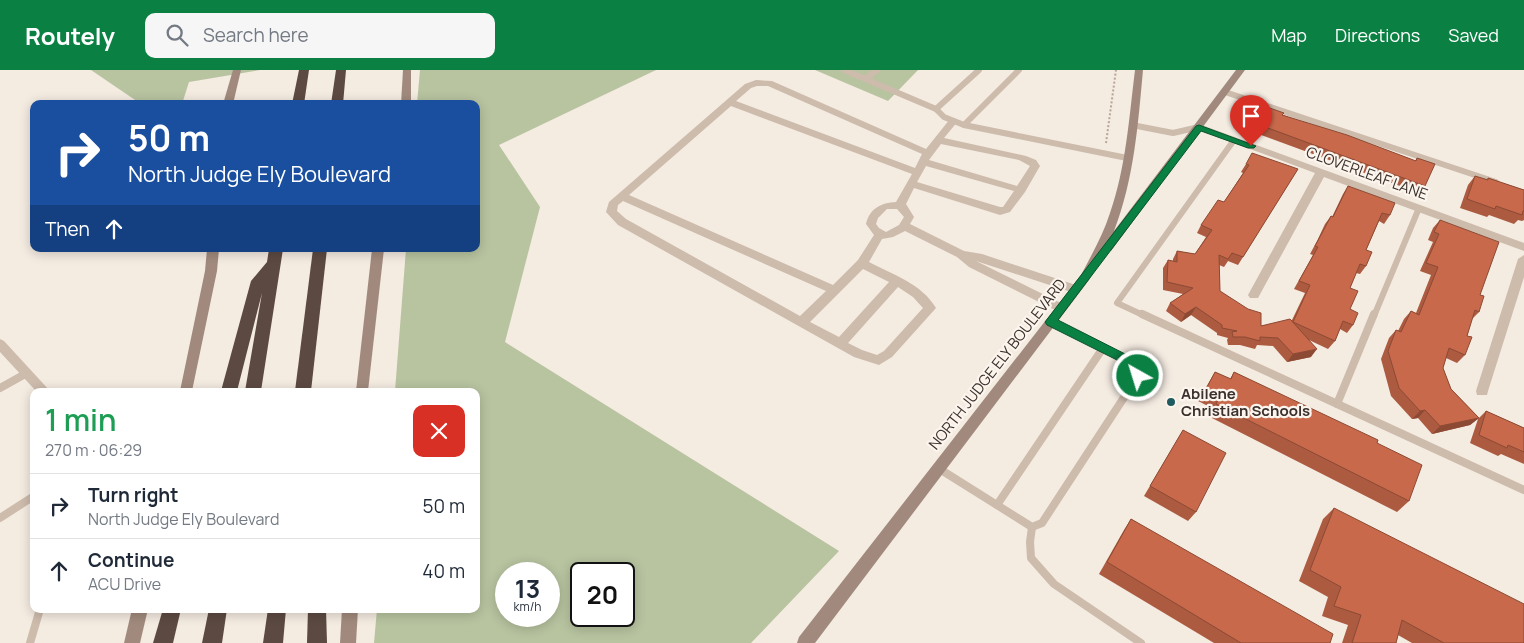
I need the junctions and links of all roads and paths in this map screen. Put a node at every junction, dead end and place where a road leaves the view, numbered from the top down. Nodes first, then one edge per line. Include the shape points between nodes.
1 (304, 70) edge
2 (341, 70) edge
3 (407, 70) edge
4 (844, 70) edge
5 (877, 70) edge
6 (978, 70) edge
7 (1019, 70) edge
8 (1116, 70) edge
9 (1139, 70) edge
10 (1241, 70) edge
11 (237, 71) edge
12 (866, 79) junction
13 (1225, 92) junction
14 (229, 100) edge
15 (299, 100) edge
16 (337, 100) edge
17 (406, 100) edge
18 (730, 102) junction
19 (936, 109) junction
20 (954, 121) junction
21 (964, 125) junction
22 (1132, 126) junction
23 (1199, 127) junction
24 (938, 140) junction
25 (1234, 140) junction
26 (1105, 148) dead end
27 (925, 157) junction
28 (1127, 158) junction
29 (917, 172) junction
30 (1321, 172) junction
31 (911, 184) junction
32 (1505, 186) edge
33 (1021, 190) junction
34 (622, 196) junction
35 (900, 205) junction
36 (1419, 208) junction
37 (906, 226) junction
38 (880, 234) junction
39 (1524, 247) edge
40 (213, 252) edge
41 (320, 252) edge
42 (378, 252) edge
43 (961, 254) junction
44 (275, 256) edge
45 (1524, 259) edge
46 (862, 263) junction
47 (1085, 277) junction
48 (896, 282) junction
49 (1075, 289) junction
50 (834, 290) junction
51 (1254, 294) dead end
52 (1060, 308) junction
53 (802, 322) junction
54 (1051, 322) junction
55 (0, 344) edge
56 (840, 344) junction
57 (1103, 348) junction
58 (27, 373) junction
59 (0, 388) edge
60 (41, 388) edge
61 (187, 388) edge
62 (230, 388) edge
63 (253, 388) edge
64 (303, 388) edge
65 (362, 388) edge
66 (1482, 392) dead end
67 (1336, 404) junction
68 (938, 468) junction
69 (1524, 490) edge
70 (30, 499) edge
71 (997, 505) junction
72 (0, 518) edge
73 (1032, 527) junction
74 (39, 613) edge
75 (139, 613) edge
76 (171, 613) edge
77 (217, 613) edge
78 (277, 613) edge
79 (316, 613) edge
80 (350, 613) edge
81 (30, 643) edge
82 (132, 643) edge
83 (162, 643) edge
84 (212, 643) edge
85 (273, 643) edge
86 (318, 643) edge
87 (348, 643) edge
88 (805, 643) edge
89 (1141, 643) edge

1 - 15 highway
2 - 16 highway
3 - 17 street
4 - 12 lane
5 - 12 lane
6 - 19 lane
7 - 21 lane
8 - 26 path
9 - 22 street, NORTH JUDGE ELY BOULEVARD
10 - 13 street
11 - 14 street
12 - 19 lane
13 - 23 street
13 - 32 lane
18 - 27 street via 748,86 769,83
18 - 29 street
18 - 34 street
19 - 20 lane
20 - 21 lane
20 - 24 street
21 - 28 lane
22 - 23 lane via 1171,134 1184,134
22 - 28 street, NORTH JUDGE ELY BOULEVARD
23 - 25 street, CLOVERLEAF LANE
23 - 47 street
24 - 27 street
24 - 33 street via 1032,162 1036,166
25 - 30 street, CLOVERLEAF LANE
25 - 67 lane via 1117,303
27 - 29 street
27 - 33 street
28 - 47 street, NORTH JUDGE ELY BOULEVARD via 1122,192 1108,232
29 - 31 street
30 - 36 street, CLOVERLEAF LANE
30 - 51 street
31 - 33 street via 1000,211 1006,210
31 - 35 street
34 - 50 street
34 - 53 street via 613,204 611,212 622,222
35 - 37 street via 909,218
35 - 38 street via 884,206 873,217 871,224
36 - 39 street, CLOVERLEAF LANE
36 - 67 lane
37 - 38 street via 885,236
37 - 43 street
38 - 46 street
40 - 61 street
41 - 64 highway
42 - 65 street
43 - 49 street
43 - 52 street via 973,264
44 - 62 highway via 258,282
44 - 63 highway
45 - 66 street
46 - 48 street
46 - 50 street
47 - 49 street, NORTH JUDGE ELY BOULEVARD
48 - 56 street
48 - 56 street via 925,300 930,308 925,314 888,354 878,360
49 - 52 street, NORTH JUDGE ELY BOULEVARD
50 - 53 street
52 - 54 street, NORTH JUDGE ELY BOULEVARD
53 - 56 street
54 - 57 lane
54 - 68 street, NORTH JUDGE ELY BOULEVARD
55 - 58 street
57 - 71 lane
57 - 73 lane via 1133,363 1140,370 1138,376 1042,523
58 - 59 lane
58 - 60 street
67 - 69 lane
68 - 71 lane
68 - 88 street, NORTH JUDGE ELY BOULEVARD
70 - 72 lane
71 - 73 lane
73 - 89 lane via 1031,558 1054,584
74 - 81 lane
75 - 82 street
76 - 83 highway
77 - 84 highway
78 - 85 highway
79 - 86 highway
80 - 87 street

